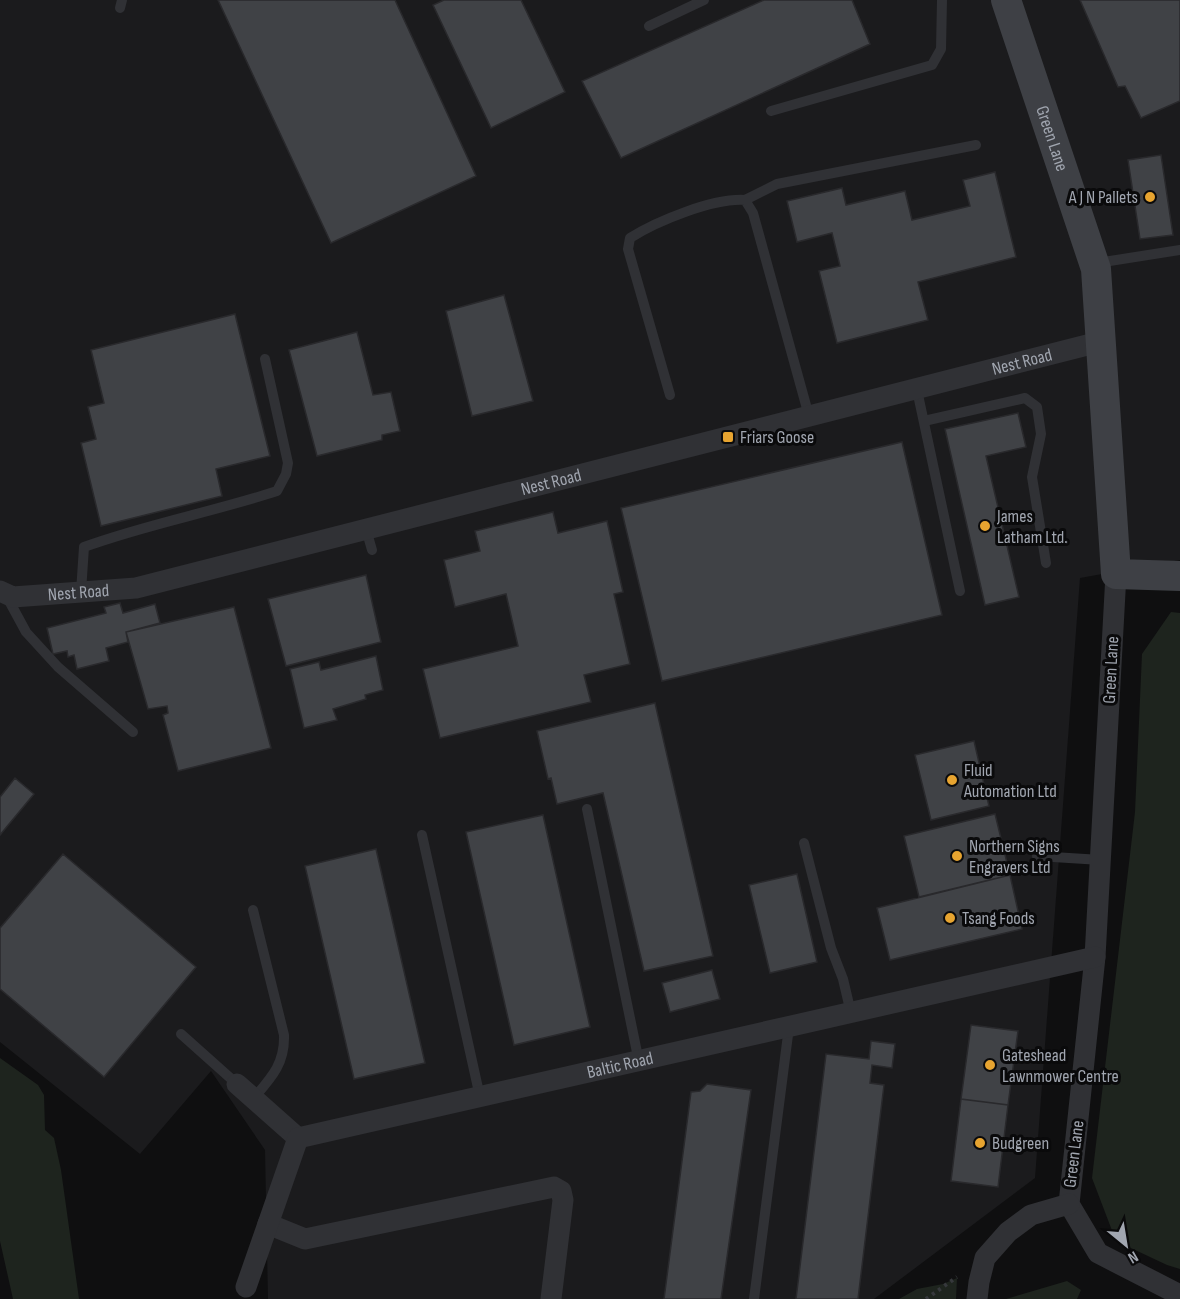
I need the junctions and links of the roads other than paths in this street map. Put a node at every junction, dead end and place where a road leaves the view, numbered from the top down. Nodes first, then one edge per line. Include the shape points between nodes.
1 (704, 0) edge
2 (942, 0) edge
3 (1006, 0) edge
4 (649, 26) dead end
5 (771, 111) dead end
6 (976, 145) dead end
7 (745, 200) junction
8 (1180, 250) edge
9 (1094, 264) junction
10 (1100, 342) junction
11 (265, 359) dead end
12 (917, 390) junction
13 (670, 395) dead end
14 (809, 416) junction
15 (924, 421) junction
16 (366, 529) junction
17 (372, 550) dead end
18 (1046, 563) dead end
19 (1116, 574) junction
20 (1180, 576) edge
21 (960, 591) dead end
22 (3, 592) edge
23 (81, 592) junction
24 (133, 732) dead end
25 (587, 808) dead end
26 (422, 835) dead end
27 (804, 843) dead end
28 (1037, 856) dead end
29 (1101, 860) junction
30 (253, 910) dead end
31 (1095, 957) junction
32 (851, 1013) junction
33 (789, 1027) junction
34 (181, 1034) dead end
35 (639, 1062) junction
36 (237, 1084) joint
37 (480, 1097) junction
38 (253, 1099) junction
39 (298, 1138) junction
40 (1069, 1204) junction
41 (268, 1224) junction
42 (246, 1287) dead end
43 (1180, 1295) edge
44 (551, 1299) edge
45 (754, 1299) edge
46 (977, 1299) edge

1 - 4 lane
2 - 5 lane via 941,49 932,65
3 - 9 street, Green Lane
6 - 7 lane via 777,184
7 - 13 lane via 684,213 630,238 628,249
7 - 14 lane via 753,213
8 - 9 lane
9 - 10 street, Green Lane
10 - 12 street, Nest Road
10 - 19 street, Green Lane
11 - 23 lane via 288,463 278,491 84,547
12 - 14 street, Nest Road
12 - 15 lane
14 - 16 street, Nest Road
15 - 18 lane via 1025,398 1036,407 1041,434 1032,477
15 - 21 lane
16 - 17 lane
16 - 23 street, Nest Road via 136,588
19 - 20 street
19 - 29 street, Green Lane
22 - 23 street, Nest Road via 13,597
22 - 24 lane via 26,632 58,667
25 - 35 lane
26 - 37 lane
27 - 32 lane
28 - 29 lane
29 - 31 street, Green Lane
30 - 38 lane via 285,1052 273,1075
31 - 32 street, Baltic Road
31 - 40 street, Green Lane
32 - 33 street, Baltic Road
33 - 35 street, Baltic Road
33 - 45 lane
34 - 36 lane
35 - 37 street, Baltic Road
36 - 38 street
37 - 39 street, Baltic Road
38 - 39 street
39 - 41 street
40 - 43 street, Green Lane via 1098,1253
40 - 46 street via 1031,1215 1008,1232 985,1258
41 - 42 street
41 - 44 street via 305,1239 555,1187 561,1191 563,1200

